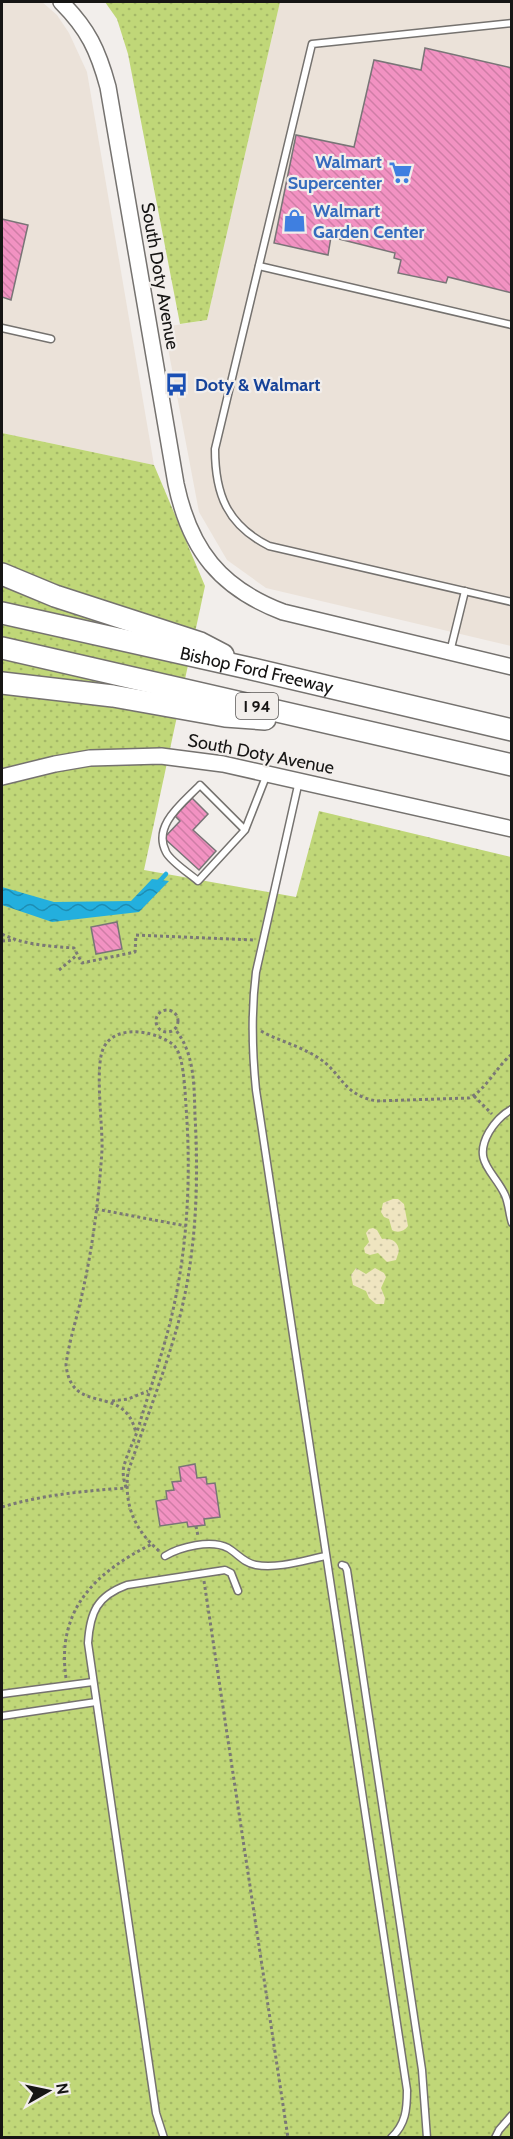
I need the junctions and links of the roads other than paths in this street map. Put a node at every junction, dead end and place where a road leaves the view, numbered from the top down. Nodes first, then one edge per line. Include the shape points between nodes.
1 (61, 2) edge
2 (512, 23) edge
3 (259, 266) junction
4 (512, 325) edge
5 (2, 328) edge
6 (51, 339) dead end
7 (2, 574) edge
8 (465, 591) junction
9 (512, 602) edge
10 (2, 613) edge
11 (2, 648) edge
12 (450, 652) junction
13 (512, 667) edge
14 (248, 668) junction
15 (2, 683) edge
16 (347, 727) junction
17 (512, 730) edge
18 (512, 765) edge
19 (267, 773) junction
20 (2, 777) edge
21 (299, 780) junction
22 (512, 829) edge
23 (244, 830) junction
24 (512, 1109) edge
25 (512, 1223) edge
26 (165, 1556) road end
27 (326, 1556) junction
28 (342, 1565) dead end
29 (238, 1591) dead end
30 (93, 1682) junction
31 (2, 1694) edge
32 (96, 1702) junction
33 (2, 1716) edge
34 (512, 2115) edge
35 (164, 2138) edge
36 (391, 2138) edge
37 (428, 2138) edge
38 (495, 2138) edge

1 - 12 street, South Doty Avenue via 77,18 101,59 176,484 197,544 218,572 263,604
2 - 3 lane via 312,44
3 - 4 lane
3 - 8 lane via 215,448 220,490 234,520 269,546
5 - 6 lane
7 - 14 highway via 55,596 200,643
8 - 9 lane
8 - 12 lane
10 - 14 highway, Bishop Ford Freeway / I 94
11 - 16 highway, Bishop Ford Freeway / I 94
12 - 13 street, South Doty Avenue
14 - 17 highway, Bishop Ford Freeway / I 94
15 - 16 highway via 113,696 225,716
16 - 18 highway, Bishop Ford Freeway / I 94
19 - 20 street, South Doty Avenue via 160,756 128,756 66,762
19 - 21 street, South Doty Avenue
19 - 23 lane
21 - 22 street, South Doty Avenue
21 - 27 lane via 253,996 252,1026 256,1090
23 - 23 lane via 198,881 166,854 162,839 162,830 171,816 200,785
24 - 25 lane via 498,1119 482,1151 486,1167 506,1198
26 - 27 lane via 175,1550 219,1545 257,1565
27 - 36 lane via 407,2090 405,2119
28 - 37 lane via 347,1570 389,1849
29 - 30 lane via 231,1573 219,1570 115,1589 100,1601 90,1620 87,1643
30 - 31 lane
30 - 32 lane
32 - 33 lane
32 - 35 lane via 156,2113
34 - 38 lane

